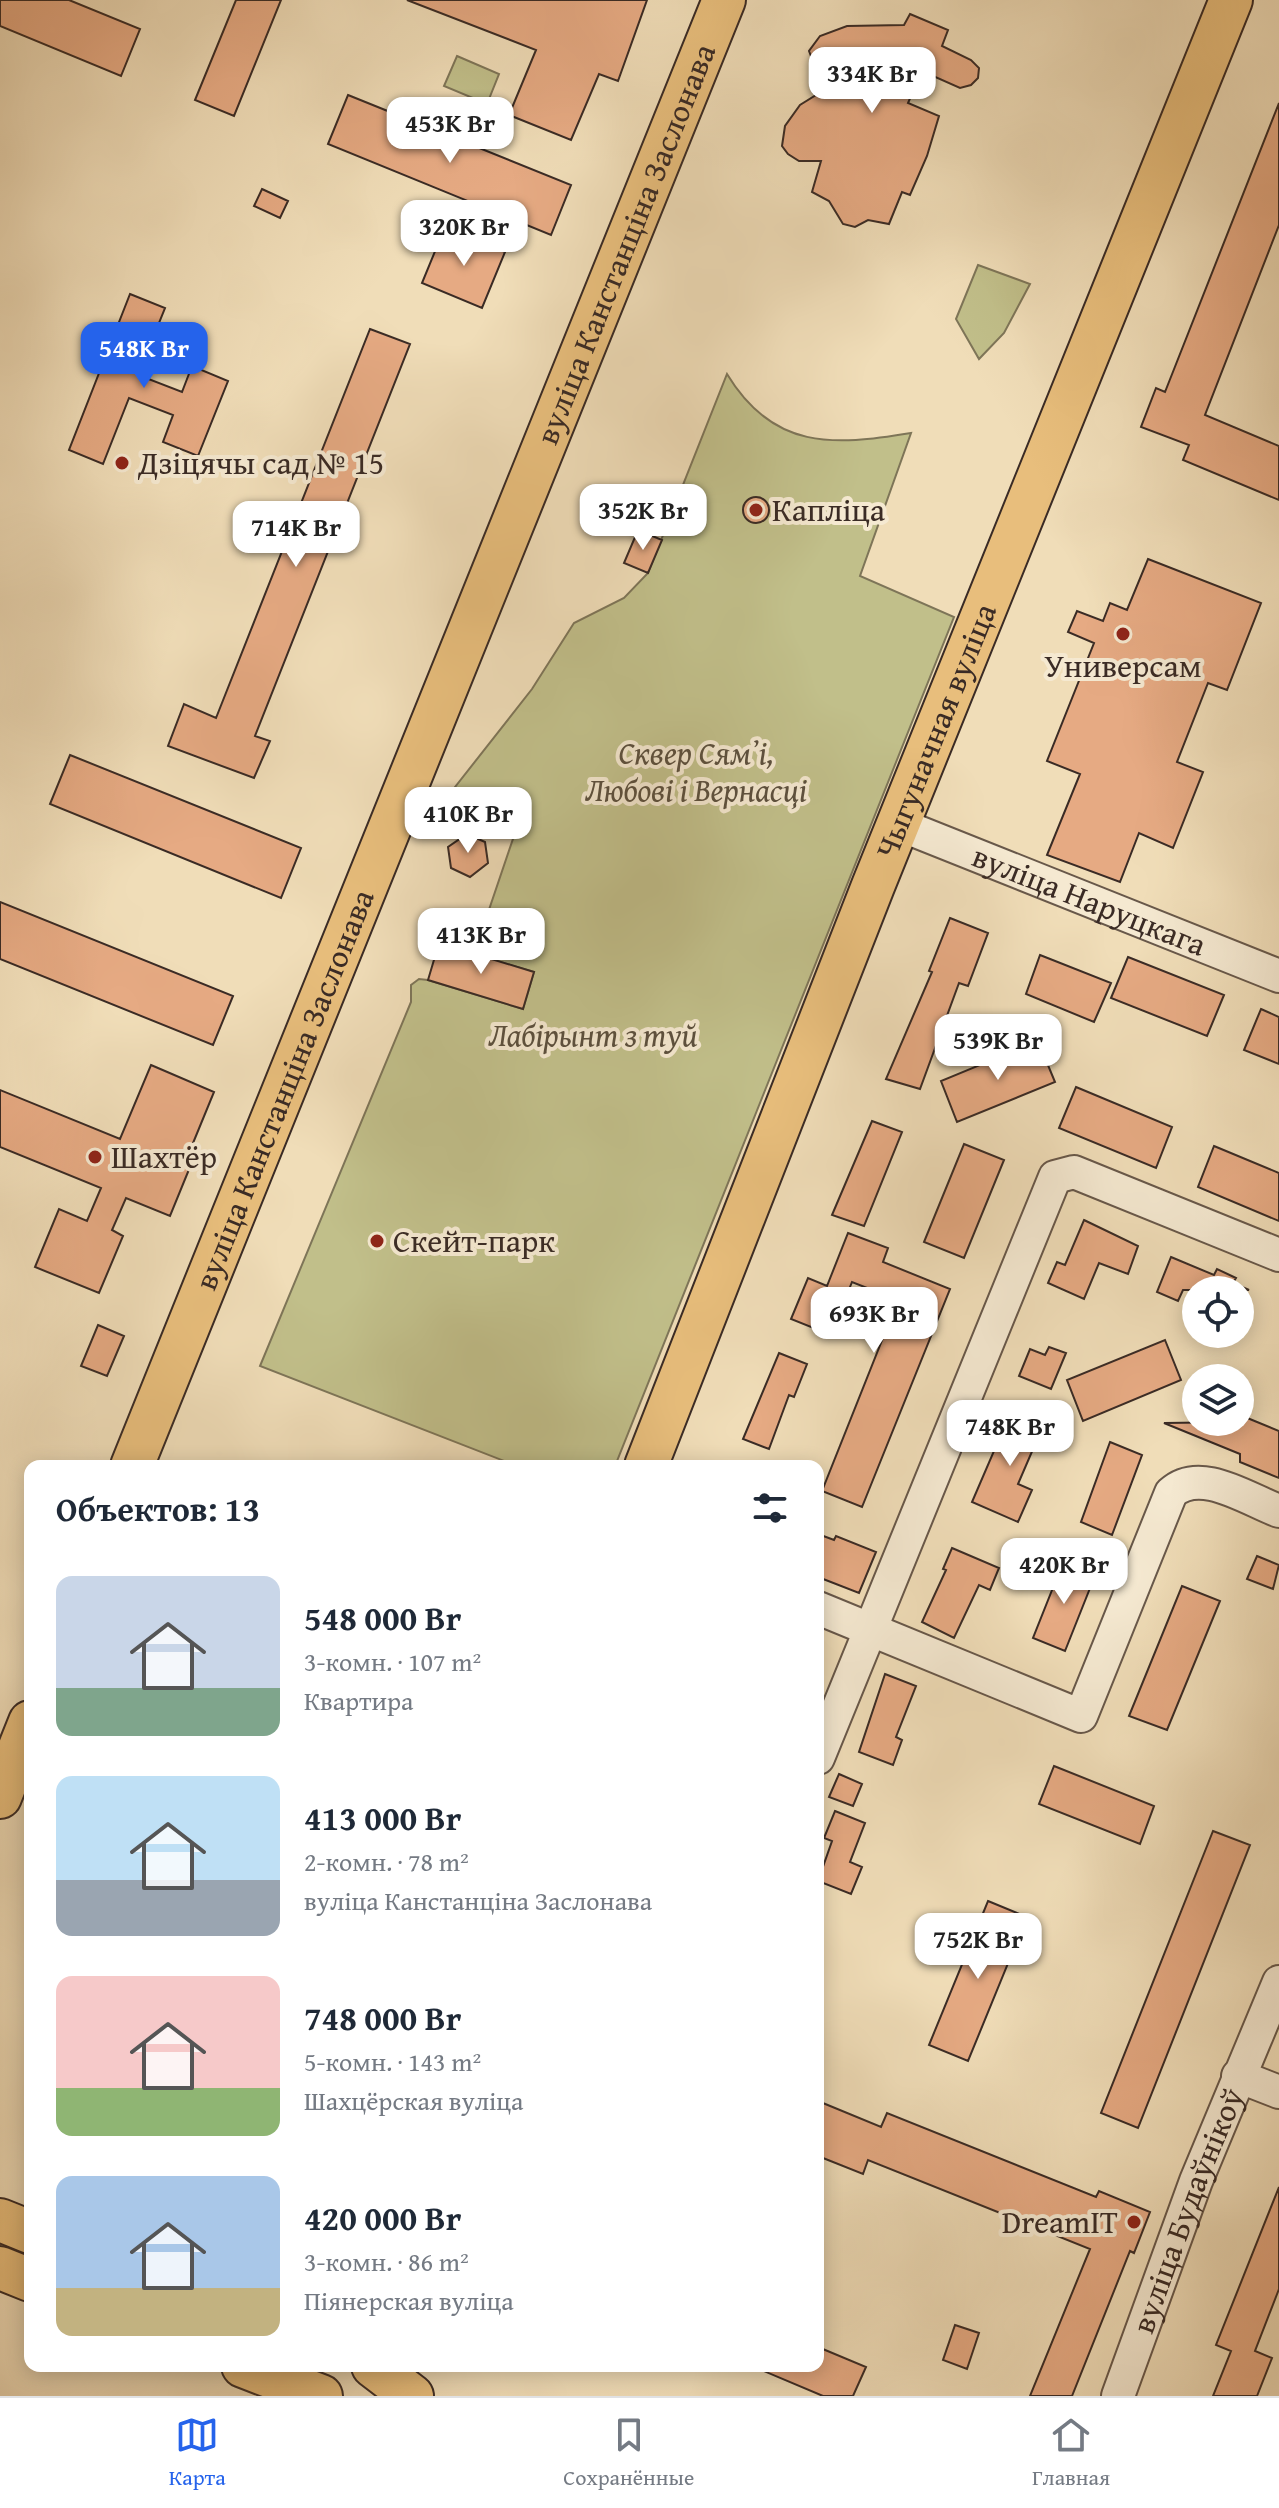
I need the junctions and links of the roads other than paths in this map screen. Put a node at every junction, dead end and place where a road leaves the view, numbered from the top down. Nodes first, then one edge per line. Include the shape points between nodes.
1 (724, 0) edge
2 (1231, 0) edge
3 (898, 824) junction
4 (1279, 976) edge
5 (1279, 1255) edge
6 (134, 1460) edge
7 (648, 1460) edge
8 (1279, 1511) edge
9 (824, 1610) edge
10 (872, 1630) junction
11 (24, 1737) edge
12 (824, 1744) edge
13 (0, 1797) edge
14 (1279, 1982) edge
15 (1238, 2076) junction
16 (1279, 2092) edge
17 (0, 2220) edge
18 (24, 2230) edge
19 (0, 2268) edge
20 (24, 2278) edge
21 (259, 2372) edge
22 (381, 2372) edge
23 (295, 2385) edge
24 (412, 2396) edge
25 (1118, 2396) edge

1 - 6 main road, вуліца Канстанціна Заслонава
2 - 3 main road, Чыгуначная вуліца
3 - 4 street, вуліца Наруцкага
3 - 7 main road, Чыгуначная вуліца
5 - 10 street via 1074,1172 1055,1177
8 - 10 street via 1199,1480 1171,1493 1081,1716
9 - 10 street
10 - 12 street
11 - 13 main road
14 - 15 street, вуліца Будаўнікоў
15 - 16 street
15 - 25 street, вуліца Будаўнікоў
17 - 18 main road
19 - 20 main road
21 - 23 main road
22 - 24 main road

